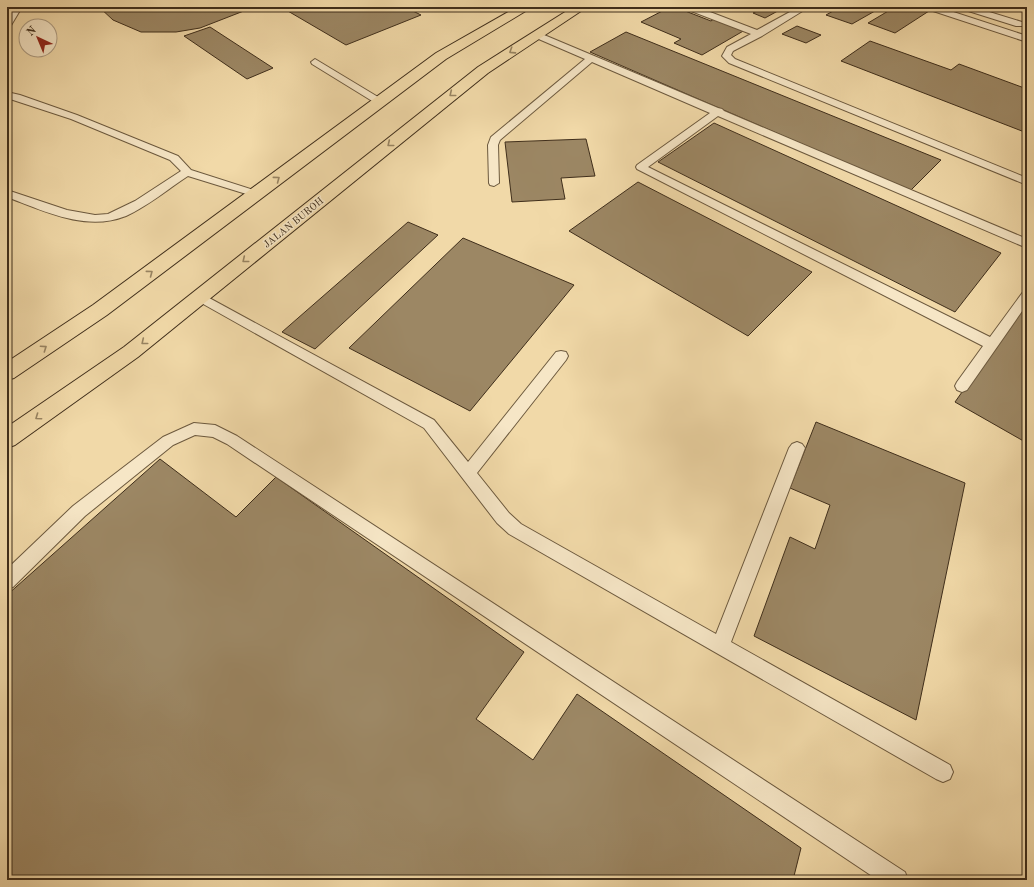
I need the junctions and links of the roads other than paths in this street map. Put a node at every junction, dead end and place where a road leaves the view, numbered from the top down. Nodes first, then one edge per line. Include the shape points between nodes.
1 (18, 7) edge
2 (524, 7) edge
3 (581, 7) edge
4 (805, 7) edge
5 (930, 7) edge
6 (965, 7) edge
7 (694, 9) dead end
8 (1019, 24) dead end
9 (7, 25) edge
10 (759, 34) junction
11 (537, 35) junction
12 (1027, 39) edge
13 (591, 58) junction
14 (314, 62) dead end
15 (7, 95) edge
16 (380, 102) junction
17 (719, 112) junction
18 (187, 172) junction
19 (1027, 182) edge
20 (494, 183) dead end
21 (7, 193) edge
22 (256, 194) junction
23 (1027, 244) edge
24 (1027, 295) edge
25 (200, 297) junction
26 (992, 344) junction
27 (560, 356) dead end
28 (8, 369) edge
29 (962, 386) dead end
30 (7, 439) edge
31 (797, 448) dead end
32 (468, 473) junction
33 (7, 581) edge
34 (721, 645) junction
35 (943, 772) dead end
36 (897, 880) edge

1 - 9 lane
2 - 16 main road via 441,56
3 - 11 main road, JALAN BUROH
4 - 10 lane
5 - 12 lane
6 - 8 lane
7 - 10 lane
10 - 19 lane via 730,49 726,56 732,61
11 - 13 lane
11 -> 25 main road, JALAN BUROH via 483,70
13 - 17 lane
13 - 20 lane via 495,139
14 - 16 lane
15 - 18 lane via 74,117 174,158
22 -> 16 main road
17 - 23 lane
17 - 26 lane via 641,167
18 - 21 lane via 121,214 101,219 79,218
18 - 22 lane
28 -> 22 main road via 100,310
24 - 26 lane
25 -> 30 main road, JALAN BUROH via 131,352
25 - 32 lane via 429,424
26 - 29 lane
27 - 32 lane
31 - 34 lane
32 - 34 lane via 502,518 516,529
33 - 36 lane via 79,511 168,441 194,429 215,431 239,444
34 - 35 lane

